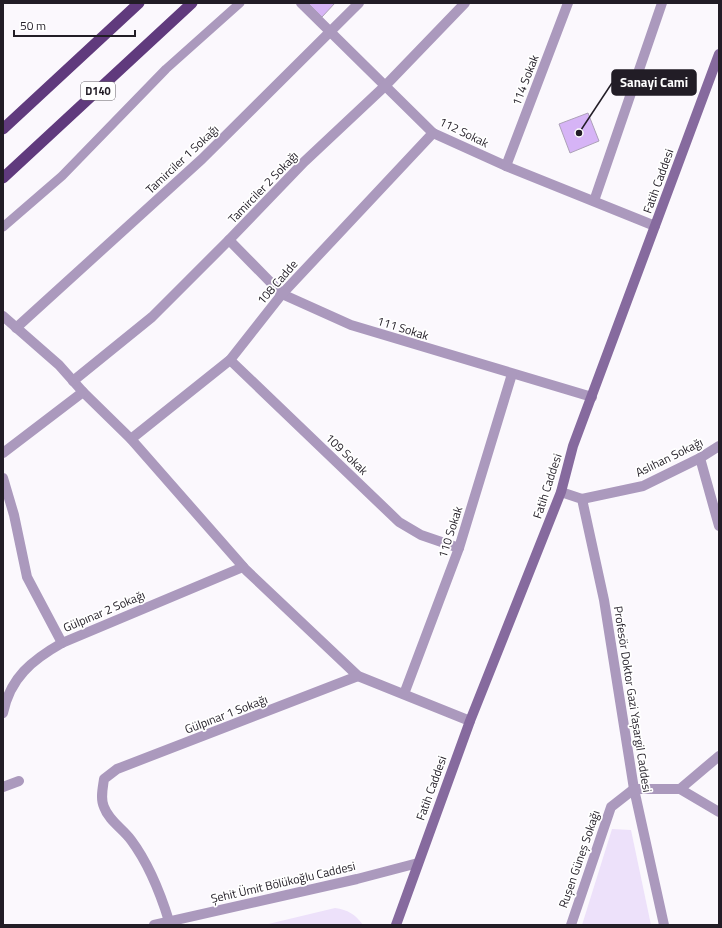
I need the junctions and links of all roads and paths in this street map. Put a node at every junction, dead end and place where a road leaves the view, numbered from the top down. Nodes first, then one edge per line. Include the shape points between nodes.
1 (192, 3) edge
2 (240, 3) edge
3 (301, 3) edge
4 (360, 3) edge
5 (465, 3) edge
6 (568, 3) edge
7 (662, 3) edge
8 (135, 5) edge
9 (330, 33) junction
10 (718, 57) edge
11 (385, 86) junction
12 (3, 129) edge
13 (433, 133) junction
14 (506, 166) junction
15 (3, 178) edge
16 (594, 201) junction
17 (655, 226) junction
18 (3, 227) edge
19 (229, 240) junction
20 (282, 294) junction
21 (3, 316) edge
22 (16, 328) junction
23 (230, 360) junction
24 (512, 374) junction
25 (73, 381) junction
26 (83, 392) junction
27 (592, 396) junction
28 (131, 438) junction
29 (719, 446) edge
30 (3, 452) edge
31 (700, 458) junction
32 (3, 478) edge
33 (561, 492) junction
34 (582, 499) junction
35 (719, 526) edge
36 (459, 548) junction
37 (244, 567) junction
38 (62, 643) junction
39 (358, 676) junction
40 (404, 694) junction
41 (3, 713) edge
42 (470, 721) junction
43 (719, 756) edge
44 (19, 781) dead end
45 (3, 786) edge
46 (634, 789) junction
47 (680, 789) junction
48 (719, 812) edge
49 (418, 863) junction
50 (169, 921) junction
51 (154, 925) edge
52 (396, 925) edge
53 (571, 925) edge
54 (664, 925) edge

1 - 15 highway, D140
2 - 18 lane via 166,69 62,176
3 - 9 street, 112 Sokak
4 - 9 street, Tamirciler 1 Sokağı
5 - 11 street, Tamirciler 2 Sokağı
6 - 14 street, 114 Sokak
7 - 16 street
8 - 12 highway
9 - 11 street, 112 Sokak
9 - 22 street, Tamirciler 1 Sokağı via 202,159
10 - 17 main road, Fatih Caddesi
11 - 13 street, 112 Sokak
11 - 19 street, Tamirciler 2 Sokağı via 304,162
13 - 14 street, 112 Sokak
13 - 20 street, 108 Cadde
14 - 16 street, 112 Sokak
16 - 17 street, 112 Sokak
17 - 27 main road, Fatih Caddesi
19 - 20 street, 111 Sokak
19 - 25 street, Tamirciler 2 Sokağı via 152,317
20 - 23 street, 108 Cadde
20 - 24 street, 111 Sokak via 351,325
21 - 22 street
22 - 25 street via 59,365
23 - 28 street, 108 Cadde
23 - 36 street, 109 Sokak via 399,522 422,535
24 - 27 street, 111 Sokak
24 - 36 street, 110 Sokak
25 - 26 street
26 - 28 street
26 - 30 street
27 - 33 main road, Fatih Caddesi via 573,446
28 - 37 street
29 - 31 street, Aslıhan Sokağı
31 - 34 street, Aslıhan Sokağı via 643,486
31 - 35 street
32 - 38 street via 14,514 27,577
33 - 34 street
33 - 42 main road, Fatih Caddesi
34 - 46 street, Profesör Doktor Gazi Yaşargil Caddesi via 604,600
36 - 40 street, 110 Sokak
37 - 38 street, Gülpınar 2 Sokağı
37 - 39 street
38 - 41 street, Gülpınar 2 Sokağı via 45,653 17,677 5,702
39 - 40 street
39 - 50 street, Gülpınar 1 Sokağı via 117,769 104,779 103,805 109,818 130,839 145,862
40 - 42 street
42 - 49 main road, Fatih Caddesi
43 - 47 street
44 - 45 street
46 - 47 street
46 - 53 street, Ruşen Güneş Sokağı via 611,807
46 - 54 street, Profesör Doktor Gazi Yaşargil Caddesi
47 - 48 street
49 - 50 street, Şehit Ümit Bölükoğlu Caddesi
49 - 52 main road, Fatih Caddesi
50 - 51 street, Şehit Ümit Bölükoğlu Caddesi

